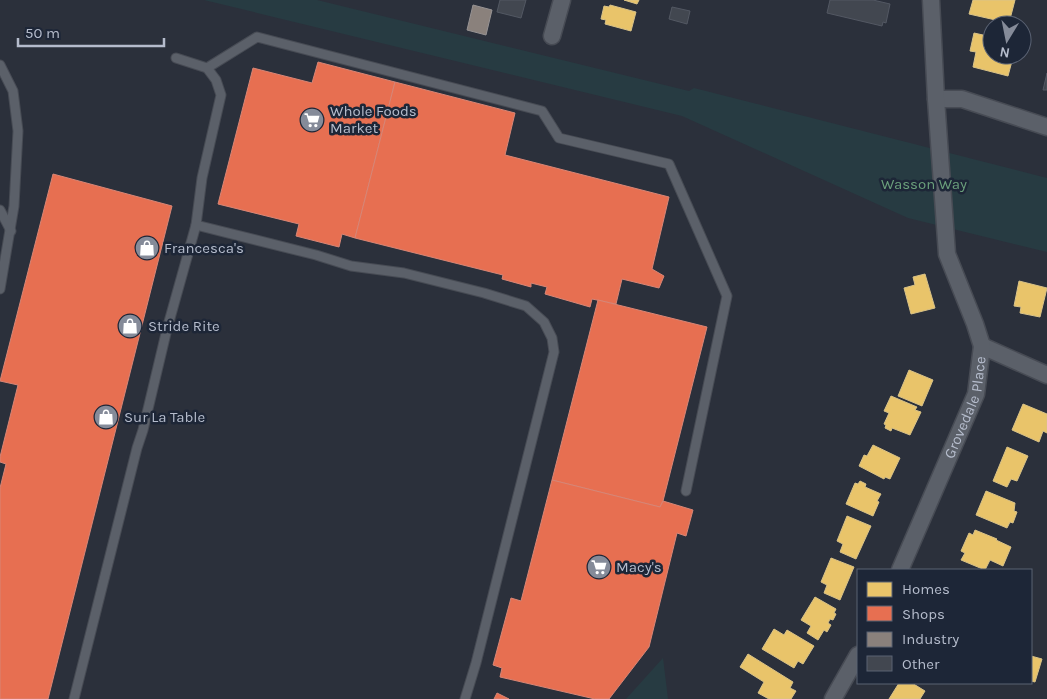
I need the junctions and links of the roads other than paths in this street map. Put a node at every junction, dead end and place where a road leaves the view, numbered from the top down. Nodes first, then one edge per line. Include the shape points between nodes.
1 (562, 0) edge
2 (932, 0) edge
3 (552, 36) dead end
4 (176, 58) dead end
5 (0, 65) edge
6 (207, 68) junction
7 (936, 99) junction
8 (1047, 126) edge
9 (0, 210) edge
10 (196, 225) junction
11 (11, 232) junction
12 (0, 289) edge
13 (982, 346) junction
14 (1047, 375) edge
15 (686, 491) dead end
16 (900, 569) edge
17 (857, 657) edge
18 (74, 699) edge
19 (465, 699) edge
20 (833, 699) edge

1 - 3 street
2 - 7 street, Grovedale Place
4 - 6 lane
5 - 11 lane via 13,92 18,131
6 - 10 lane via 221,95 202,178
6 - 15 lane via 257,38 542,111 559,138 669,164 727,296
7 - 8 street via 962,99
7 - 13 street, Grovedale Place via 946,254
9 - 11 lane
10 - 18 lane
10 - 19 lane via 351,266 404,273 484,293 526,306 544,322 552,338 554,352
11 - 12 lane
13 - 14 street
13 - 16 street, Grovedale Place via 976,394
17 - 20 street

